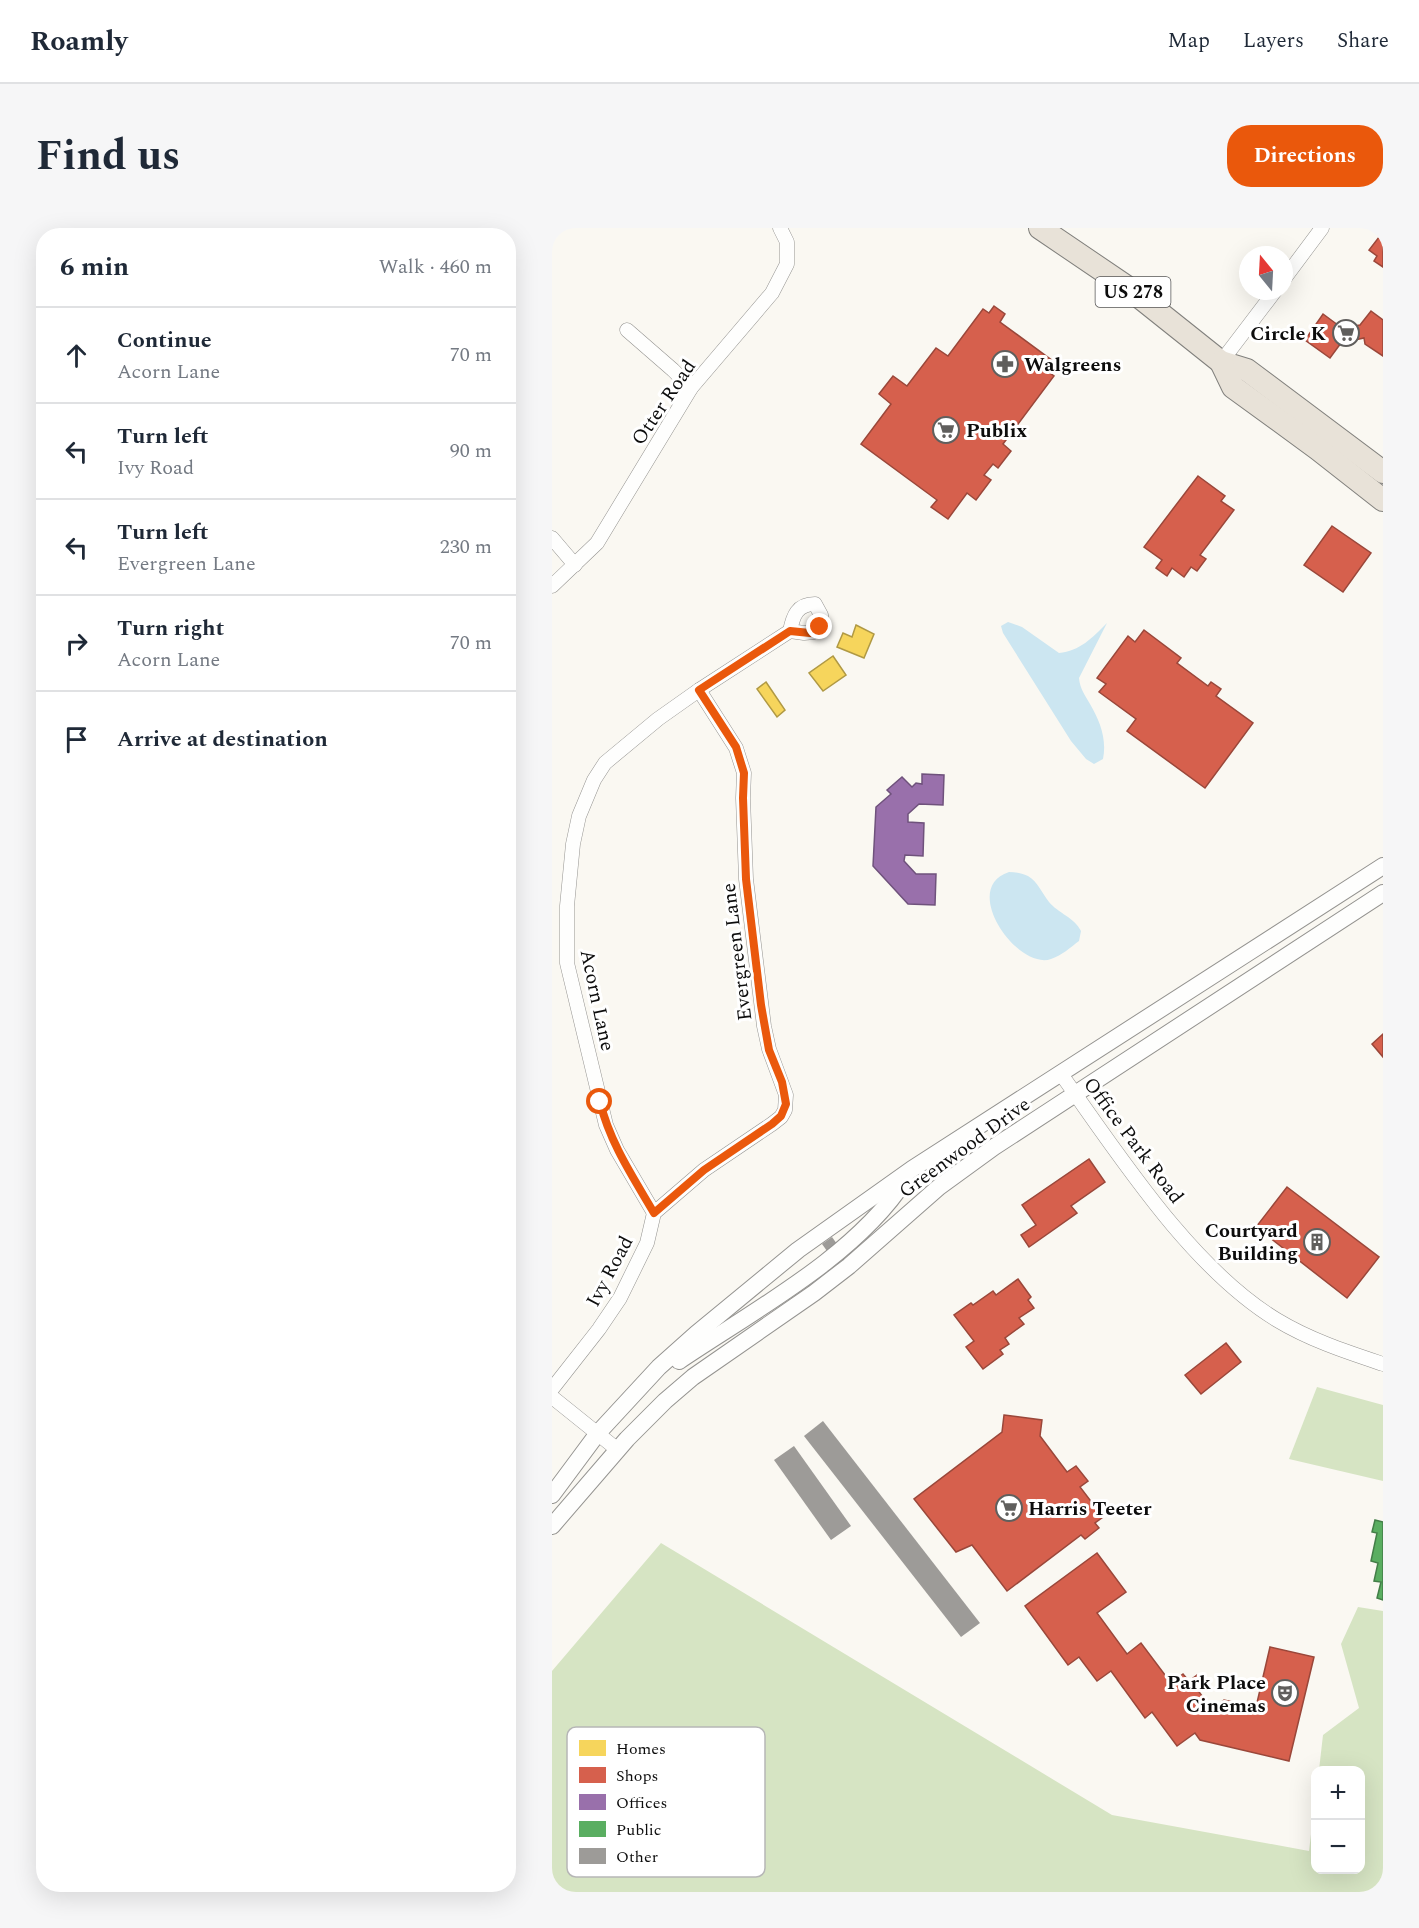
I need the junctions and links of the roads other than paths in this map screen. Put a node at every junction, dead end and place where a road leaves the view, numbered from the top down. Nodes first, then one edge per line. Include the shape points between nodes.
1 (780, 228) edge
2 (1040, 228) edge
3 (1322, 228) edge
4 (1293, 267) edge
5 (1268, 300) edge
6 (627, 330) dead end
7 (1221, 362) junction
8 (691, 388) junction
9 (1383, 472) edge
10 (1383, 500) edge
11 (552, 538) edge
12 (575, 565) junction
13 (552, 586) edge
14 (790, 631) dead end
15 (699, 690) junction
16 (1383, 866) edge
17 (1383, 893) edge
18 (1061, 1074) junction
19 (1076, 1095) junction
20 (912, 1169) junction
21 (654, 1213) junction
22 (1383, 1364) edge
23 (552, 1389) edge
24 (552, 1397) edge
25 (633, 1397) junction
26 (598, 1433) junction
27 (618, 1450) junction
28 (552, 1495) edge
29 (552, 1526) edge

1 - 8 street, Otter Road via 787,242 786,264 772,293
2 - 7 highway, US 278 via 1127,287
3 - 4 street
5 - 7 street
6 - 8 street
7 - 9 highway, US 278 via 1247,369
7 - 10 highway, US 278 via 1233,387
8 - 12 street, Otter Road via 597,543
11 - 12 street
12 - 13 street, Otter Road
14 - 15 street, Acorn Lane
15 - 21 street, Acorn Lane via 600,769 579,816 567,906 567,963 606,1125
15 - 21 street, Evergreen Lane via 736,747 744,773 746,879 753,939 764,1026 786,1095 785,1110
16 - 18 street, Greenwood Drive
17 - 19 street, Greenwood Drive
18 - 19 street, Office Park Road
18 - 20 street, Greenwood Drive
19 - 22 street, Office Park Road via 1137,1181 1202,1257 1246,1298 1309,1336
19 - 27 street, Greenwood Drive via 975,1160 912,1208 814,1293 693,1377
20 - 25 street, Greenwood Drive via 798,1250 696,1334
20 - 25 street, Greenwood Drive via 878,1215 836,1254 677,1362
21 - 23 street, Ivy Road via 647,1243 620,1298
24 - 26 street
25 - 26 street, Greenwood Drive
26 - 27 street
26 - 28 street, Greenwood Drive
27 - 29 street, Greenwood Drive

